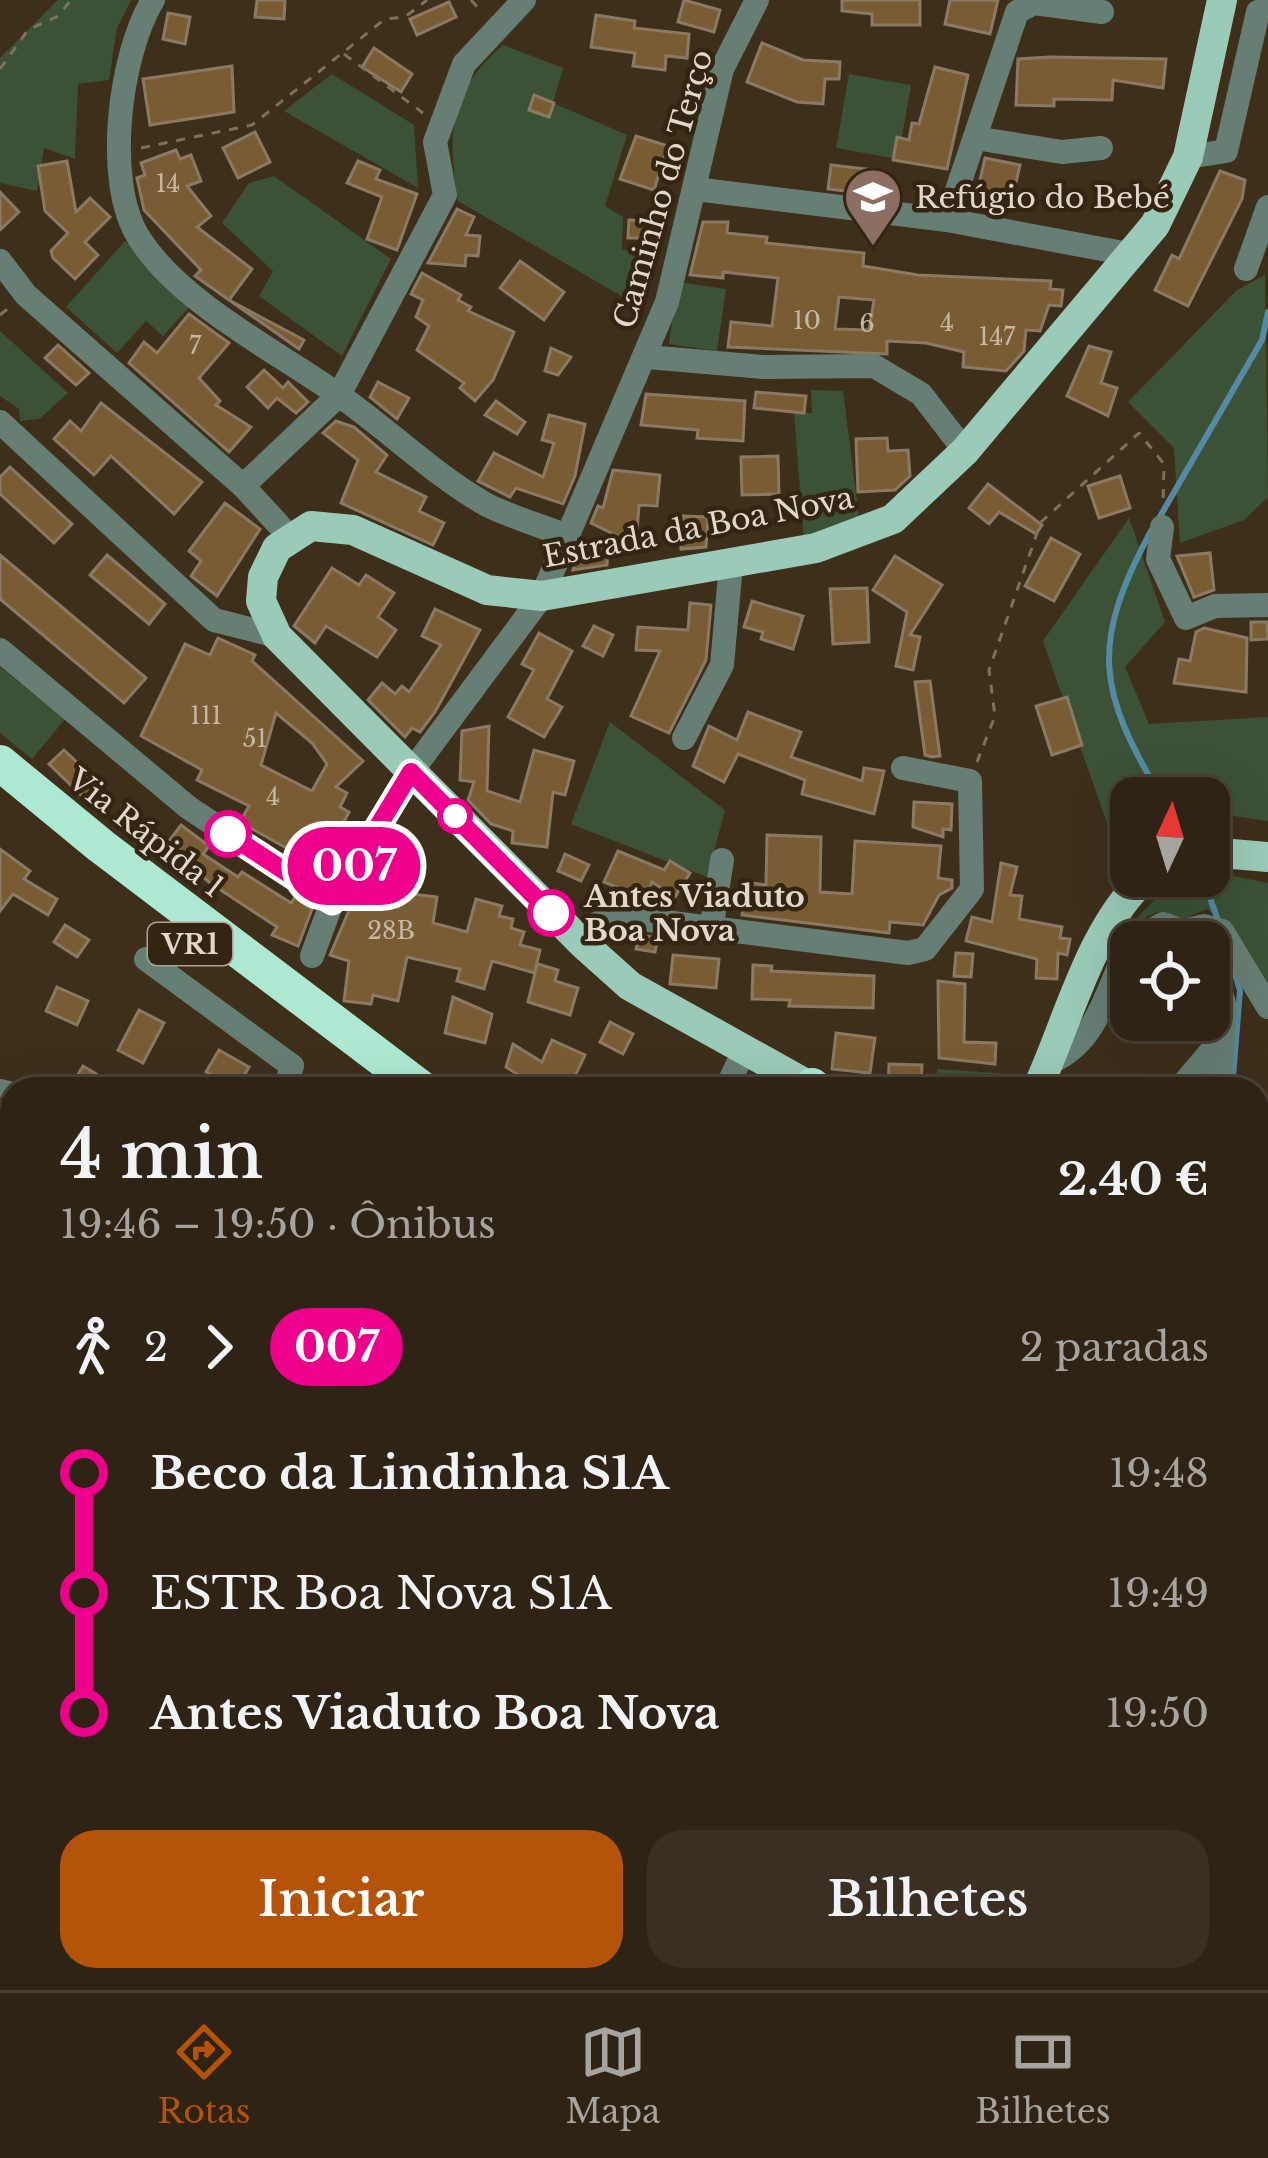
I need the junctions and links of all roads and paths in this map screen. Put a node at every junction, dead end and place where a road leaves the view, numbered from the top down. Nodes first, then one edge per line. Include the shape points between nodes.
1 (71, 0) edge
2 (153, 0) edge
3 (427, 0) edge
4 (524, 0) edge
5 (757, 0) edge
6 (1222, 0) edge
7 (1268, 8) edge
8 (1102, 12) dead end
9 (343, 52) junction
10 (0, 69) edge
11 (441, 125) junction
12 (975, 138) junction
13 (1101, 148) dead end
14 (122, 153) junction
15 (1188, 157) junction
16 (695, 189) junction
17 (1268, 206) edge
18 (947, 220) junction
19 (1134, 255) junction
20 (0, 261) edge
21 (1246, 268) dead end
22 (646, 357) junction
23 (339, 395) junction
24 (0, 422) edge
25 (965, 451) junction
26 (243, 486) junction
27 (1162, 526) joint
28 (564, 535) junction
29 (289, 536) junction
30 (731, 564) junction
31 (542, 596) junction
32 (1268, 604) edge
33 (277, 636) junction
34 (0, 650) edge
35 (684, 738) dead end
36 (0, 763) edge
37 (903, 768) dead end
38 (411, 772) junction
39 (970, 781) junction
40 (0, 794) edge
41 (1230, 853) edge
42 (1260, 855) edge
43 (722, 860) dead end
44 (1132, 897) edge
45 (332, 902) junction
46 (711, 930) junction
47 (582, 943) junction
48 (1230, 944) edge
49 (312, 956) dead end
50 (146, 959) dead end
51 (1110, 989) edge
52 (1268, 1007) edge
53 (325, 1017) junction
54 (1221, 1041) edge
55 (1225, 1041) edge
56 (744, 1051) junction
57 (1043, 1076) edge
58 (289, 1077) edge
59 (367, 1077) edge
60 (406, 1077) edge
61 (432, 1077) edge
62 (731, 1077) edge
63 (792, 1077) edge
64 (1189, 1077) edge
65 (1221, 1077) edge

1 - 10 path via 28,30
2 - 14 street via 135,29
3 - 9 path
4 - 11 street via 464,64
5 - 16 street, Caminho do Terço via 722,69
6 - 15 main road, Estrada da Boa Nova
7 - 15 street via 1258,12 1226,151
8 - 12 street via 1034,3 1017,12
9 - 11 path
9 - 14 path via 252,124
11 - 23 street via 435,142 445,195
12 - 13 street via 1062,152
12 - 18 street
14 - 23 street via 122,194 140,238 208,308
15 - 19 main road, Estrada da Boa Nova
16 - 18 street
16 - 22 street, Caminho do Terço
17 - 21 street
18 - 19 street
19 - 25 main road, Estrada da Boa Nova
20 - 26 street via 26,295
22 - 25 street via 874,366 921,394
22 - 28 street, Caminho do Terço
23 - 26 street
23 - 28 street via 487,504
24 - 33 street via 214,620
25 - 30 main road, Estrada da Boa Nova via 910,508 873,530
26 - 29 street
27 - 32 street via 1158,559 1186,618 1215,606
27 - 39 path via 1164,464 1139,433 1041,522 989,670 995,716
28 - 31 street, Caminho do Terço
29 - 31 main road, Estrada da Boa Nova via 311,526 352,530 488,590
29 - 33 main road via 262,578
30 - 31 main road, Estrada da Boa Nova
30 - 35 street via 722,665
31 - 38 street, Caminho do Terço
33 - 38 main road
34 - 45 street via 189,808
36 - 53 highway, Via Rápida 1 / VR1
37 - 39 street
38 - 45 street, Caminho do Terço
38 - 47 main road
39 - 46 street via 972,889 925,950
40 - 59 highway, Via Rápida 1 / VR1
41 - 42 main road
43 - 46 street
44 - 57 main road
45 - 49 street, Caminho do Terço
46 - 47 street via 618,916 596,924
47 - 56 main road via 629,986
48 - 52 street
50 - 58 street via 292,1066
51 - 57 street via 1088,1038
53 - 60 highway, Via Rápida 1 / VR1
53 - 61 highway
54 - 64 street
55 - 65 street
56 - 62 street
56 - 63 main road

